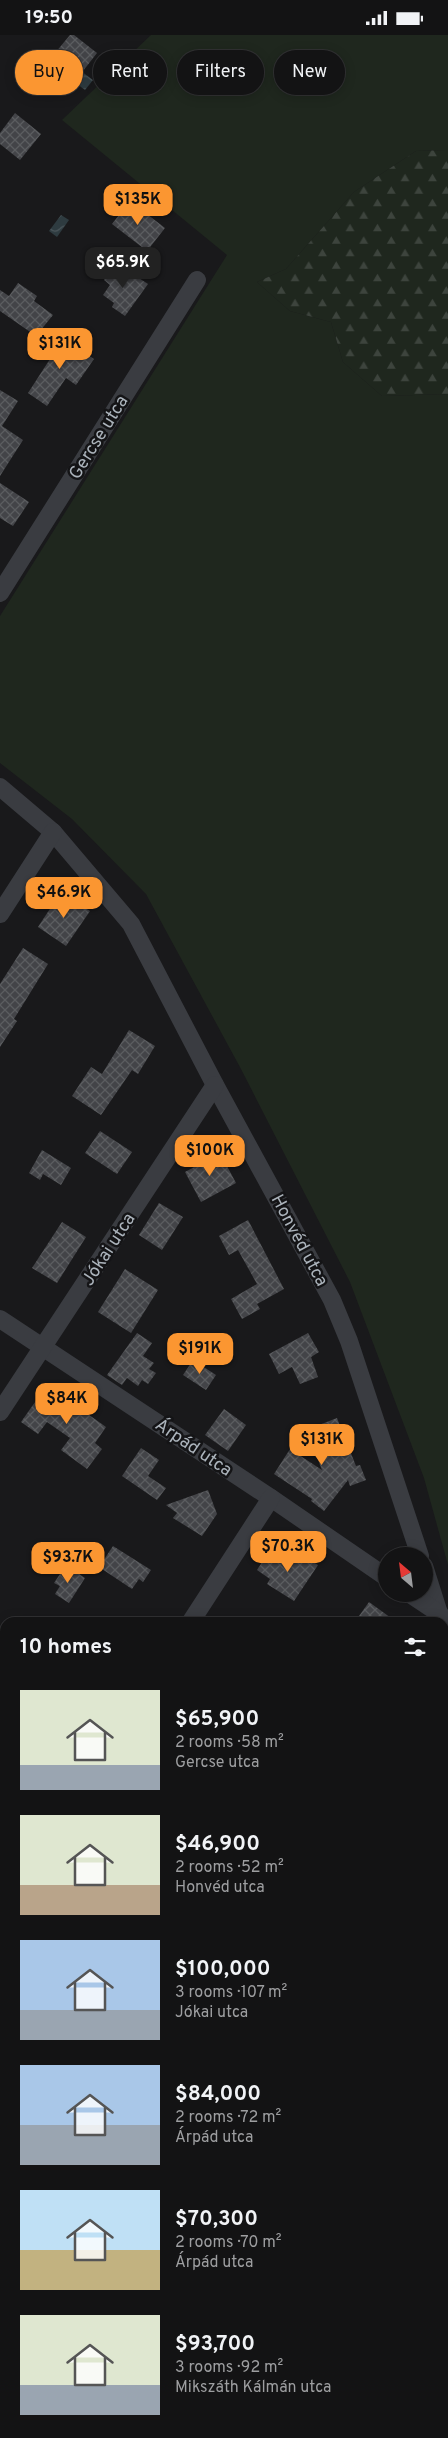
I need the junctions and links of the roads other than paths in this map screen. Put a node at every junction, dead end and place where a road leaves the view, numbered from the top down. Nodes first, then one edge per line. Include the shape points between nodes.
1 (197, 281) dead end
2 (0, 593) edge
3 (0, 787) edge
4 (53, 832) junction
5 (0, 914) edge
6 (215, 1085) junction
7 (0, 1319) edge
8 (44, 1348) junction
9 (0, 1412) edge
10 (271, 1498) junction
11 (417, 1547) edge
12 (378, 1572) edge
13 (433, 1594) edge
14 (420, 1603) edge
15 (194, 1617) edge
16 (436, 1617) edge
17 (440, 1617) edge

1 - 2 street, Gercse utca
3 - 4 street, Honvéd utca
4 - 5 street
4 - 6 street, Honvéd utca via 132,924
6 - 8 street, Jókai utca
6 - 11 street, Honvéd utca via 332,1300 349,1341
7 - 8 street, Árpád utca
8 - 9 street, Jókai utca
8 - 10 street, Árpád utca
10 - 12 street, Árpád utca
10 - 15 street
13 - 17 street
14 - 16 street

